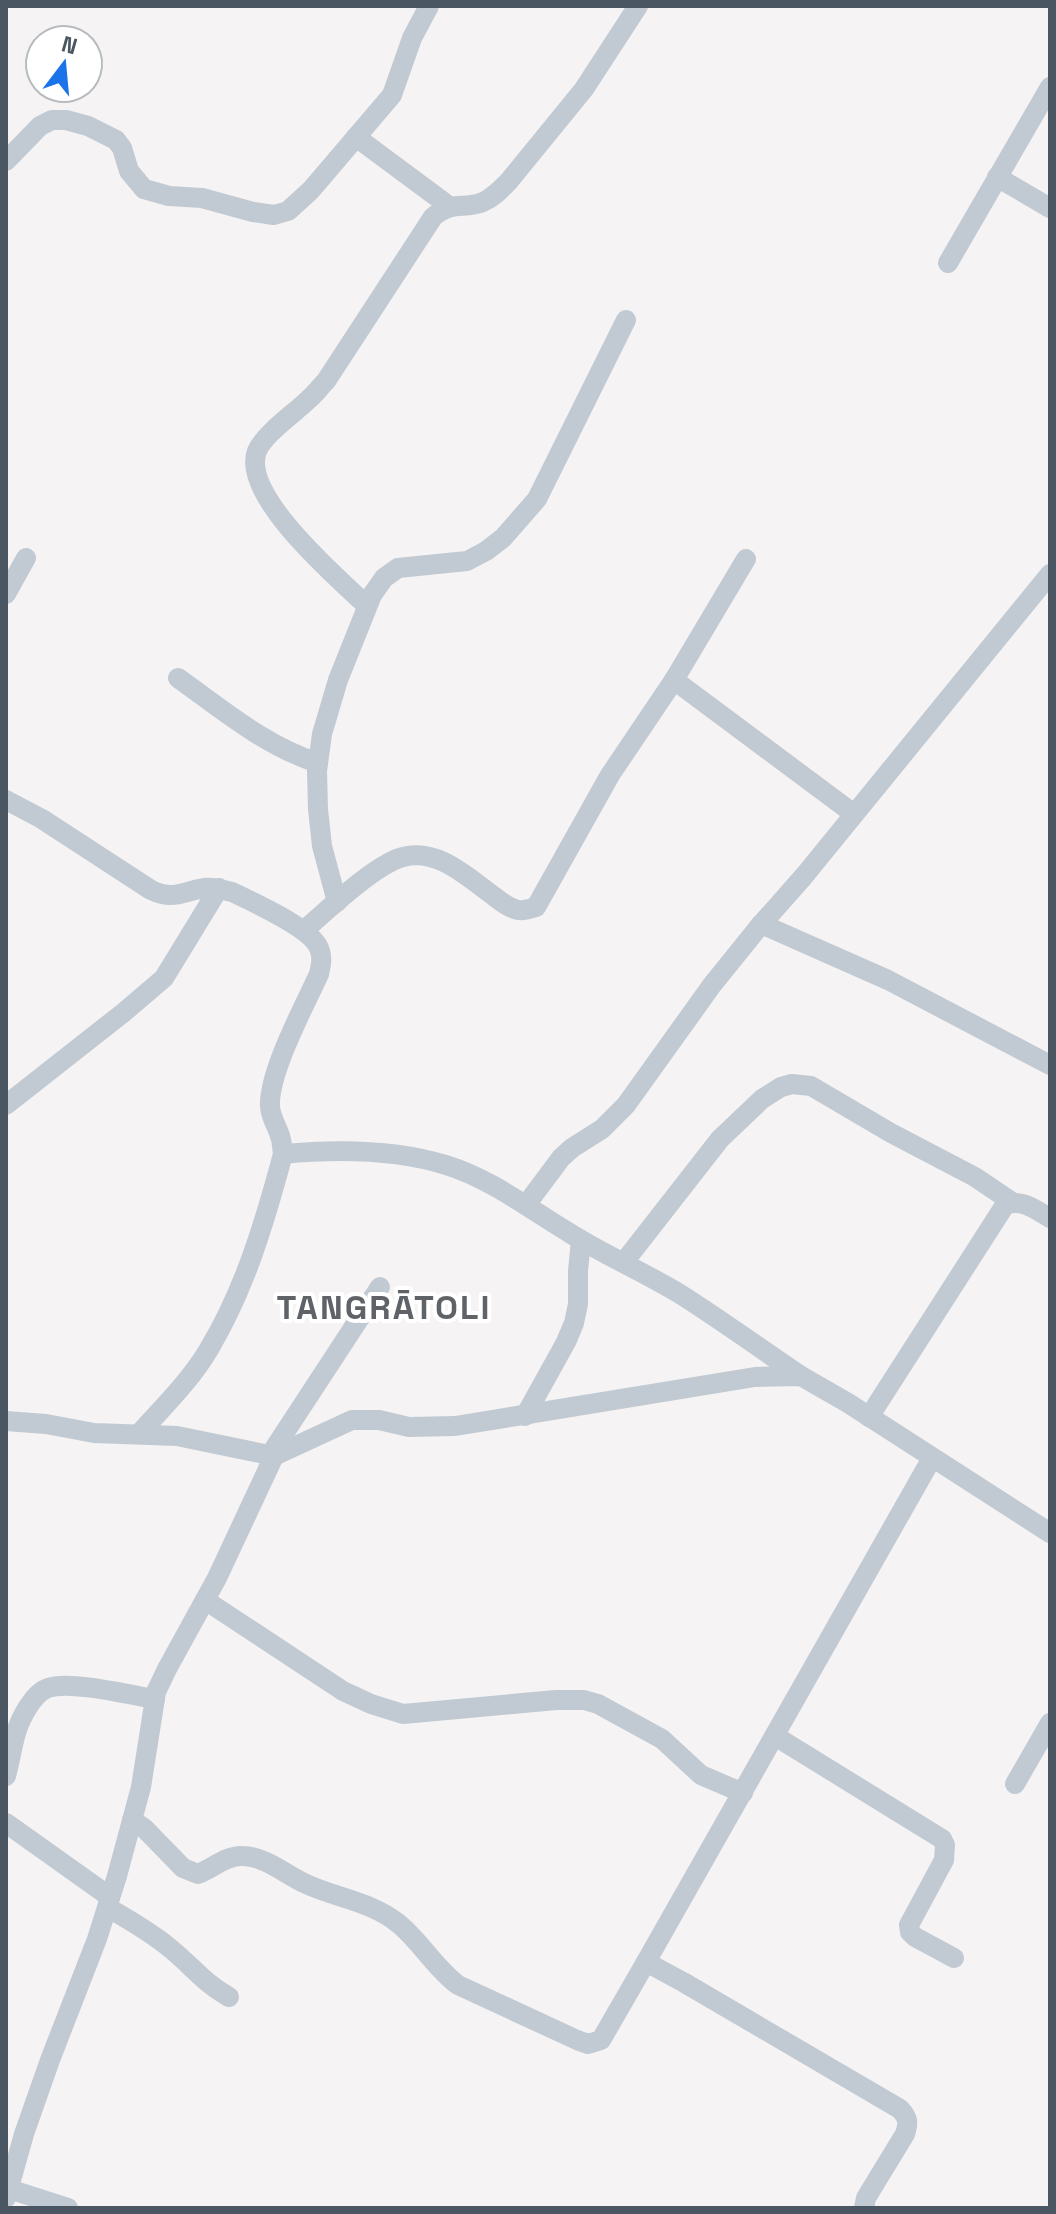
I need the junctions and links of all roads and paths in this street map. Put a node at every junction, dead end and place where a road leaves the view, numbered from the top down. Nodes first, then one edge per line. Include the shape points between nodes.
1 (429, 6) edge
2 (638, 6) edge
3 (1050, 87) edge
4 (356, 137) junction
5 (6, 161) edge
6 (997, 177) junction
7 (449, 206) junction
8 (1050, 208) edge
9 (948, 263) dead end
10 (626, 320) dead end
11 (26, 558) dead end
12 (746, 559) dead end
13 (1050, 574) edge
14 (6, 594) edge
15 (367, 606) junction
16 (178, 678) dead end
17 (674, 680) junction
18 (318, 763) junction
19 (6, 800) edge
20 (854, 814) junction
21 (219, 888) junction
22 (337, 902) junction
23 (761, 924) junction
24 (304, 930) junction
25 (1050, 1065) edge
26 (6, 1105) edge
27 (283, 1154) junction
28 (1012, 1202) junction
29 (526, 1205) junction
30 (1050, 1218) edge
31 (581, 1240) junction
32 (624, 1262) junction
33 (380, 1287) dead end
34 (801, 1376) junction
35 (525, 1416) junction
36 (869, 1417) junction
37 (6, 1421) edge
38 (139, 1434) junction
39 (272, 1456) junction
40 (932, 1458) junction
41 (1050, 1533) edge
42 (205, 1600) junction
43 (155, 1699) junction
44 (1050, 1723) edge
45 (775, 1736) junction
46 (6, 1776) edge
47 (1015, 1784) dead end
48 (743, 1793) junction
49 (132, 1820) junction
50 (6, 1823) edge
51 (109, 1902) junction
52 (954, 1958) dead end
53 (646, 1962) junction
54 (229, 1997) dead end
55 (7, 2194) edge
56 (68, 2208) edge
57 (864, 2208) edge

1 - 4 street via 392,95
2 - 7 street via 584,89 509,181 485,201
3 - 6 street
4 - 5 street via 298,203 274,215 144,189 129,171 116,140 66,120 40,126
4 - 7 street
6 - 8 street
6 - 9 street
7 - 15 street via 433,217 326,381 257,452 260,488 280,517
10 - 15 street via 537,499 503,538 467,561 398,568 384,578
11 - 14 street
12 - 17 street
13 - 20 street
15 - 18 street via 338,680
16 - 18 street via 279,748
17 - 20 street
17 - 22 street via 610,775 536,907 518,910 506,905 446,862 414,855 385,865
18 - 22 street via 322,846
19 - 21 street via 161,895
20 - 23 street
21 - 24 street
21 - 26 street via 164,978
22 - 24 street
23 - 25 street via 902,987
23 - 29 street via 626,1105 561,1158
24 - 27 street via 321,950 322,963 271,1087 270,1107
27 - 29 street via 328,1150 411,1156 481,1178
27 - 38 street via 247,1270 225,1319 188,1378
28 - 30 street
28 - 32 street via 811,1086 792,1084 762,1099 720,1139
28 - 36 street via 998,1213
29 - 31 street
31 - 32 street
31 - 35 street via 574,1323
32 - 34 street
33 - 39 street
34 - 35 street via 755,1377
34 - 36 street
35 - 39 street via 435,1428 352,1420
36 - 40 street
37 - 38 street
38 - 39 street
39 - 42 street
40 - 41 street
40 - 45 street
42 - 43 street
42 - 48 street via 343,1691 390,1711 584,1700 662,1739 701,1775
43 - 46 street via 71,1686 44,1689 16,1731
43 - 49 street
44 - 47 street
45 - 48 street
45 - 52 street via 942,1839 944,1860 909,1925 915,1937
48 - 53 street
49 - 51 street
49 - 53 street via 191,1872 198,1874 238,1856 253,1857 318,1889 375,1908 399,1924 458,1985 588,2044 601,2040
50 - 51 street
51 - 54 street
51 - 55 street
53 - 57 street via 900,2109 909,2124
55 - 56 street

